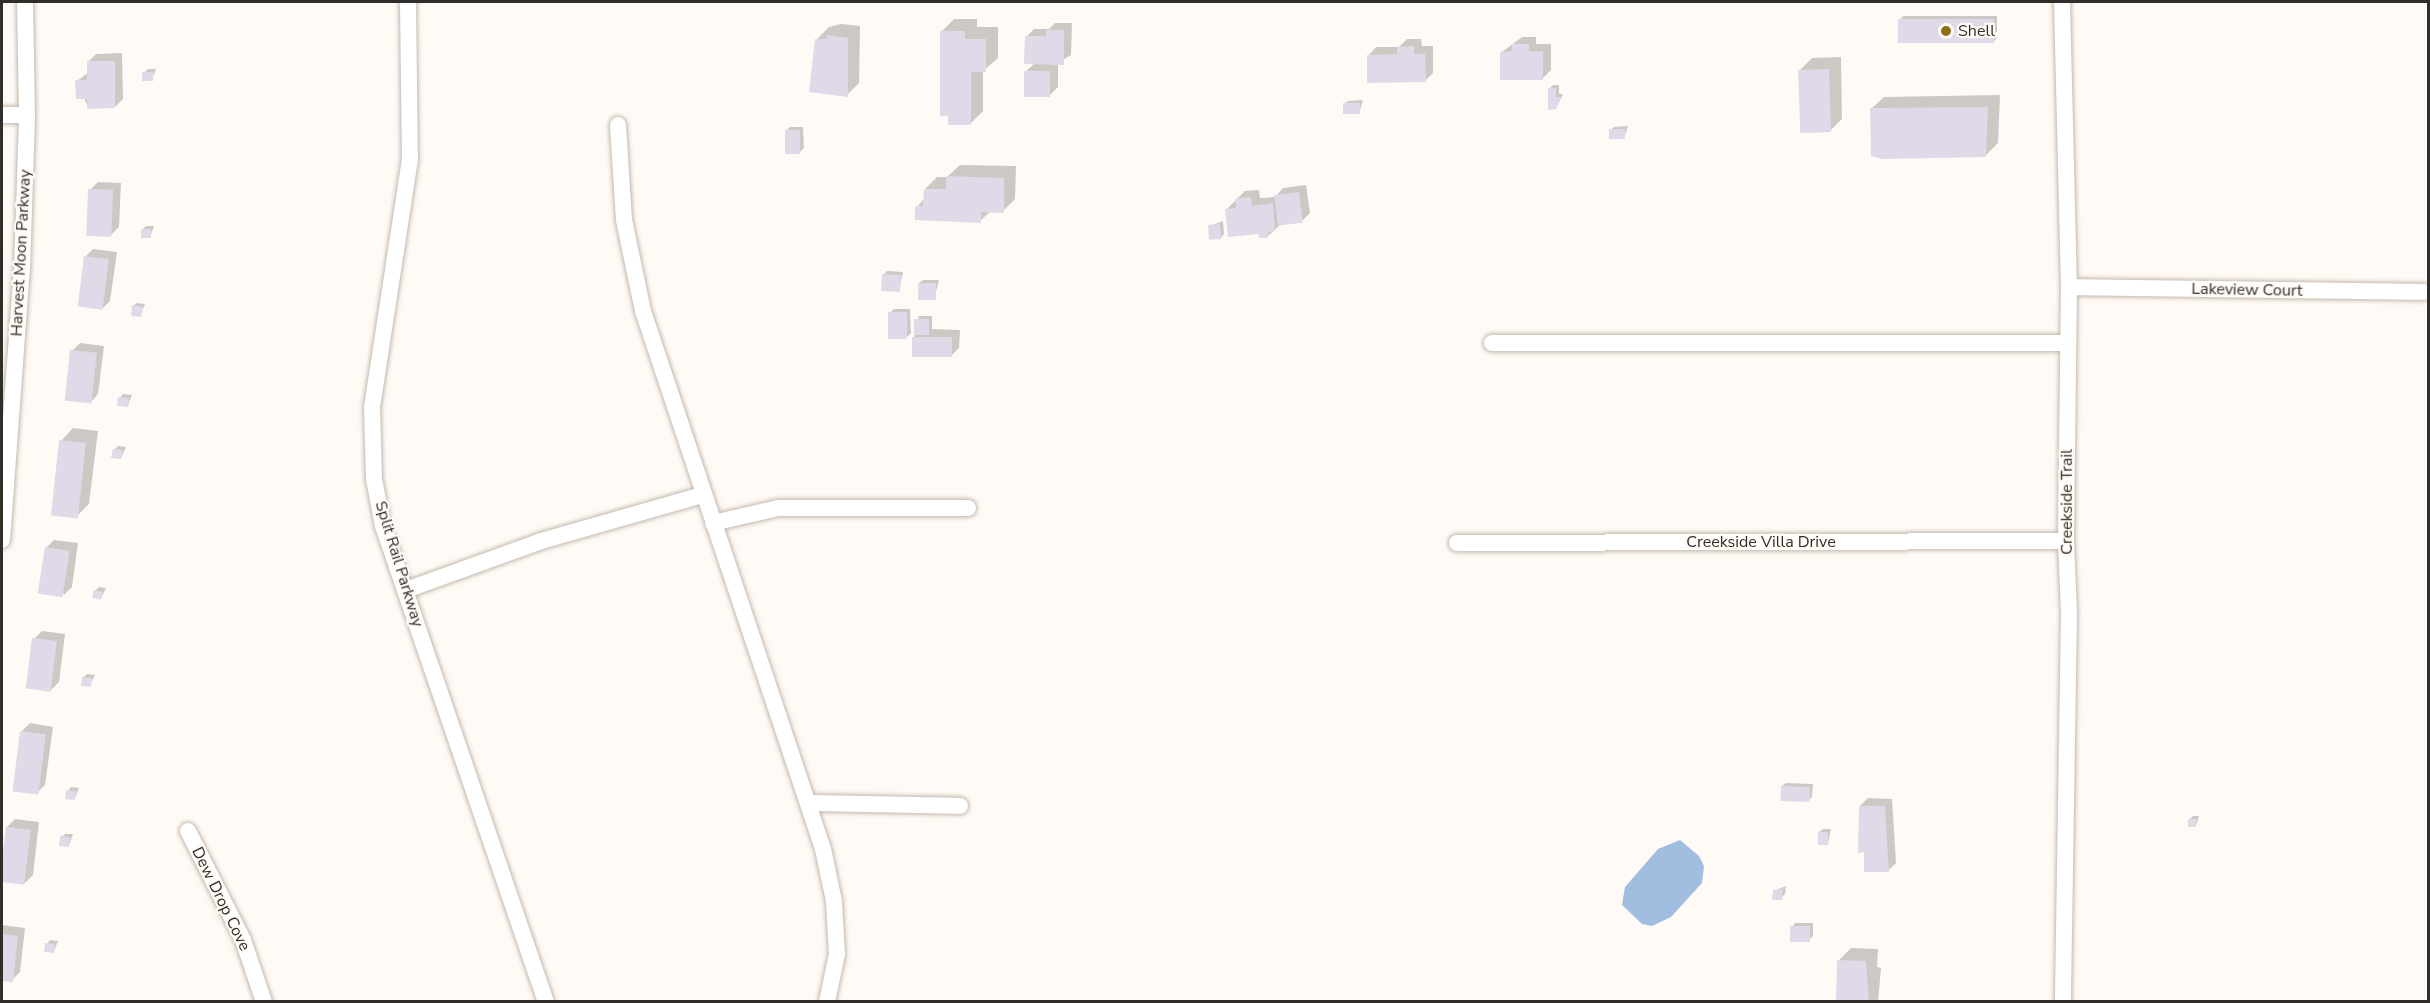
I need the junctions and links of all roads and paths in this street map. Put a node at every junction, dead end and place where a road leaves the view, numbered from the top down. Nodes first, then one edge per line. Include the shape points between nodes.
1 (25, 2) edge
2 (408, 2) edge
3 (2062, 2) edge
4 (2, 115) edge
5 (27, 115) junction
6 (618, 125) dead end
7 (2069, 288) junction
8 (2424, 292) dead end
9 (1492, 343) dead end
10 (2067, 343) junction
11 (702, 495) junction
12 (968, 508) dead end
13 (713, 523) junction
14 (2, 540) edge
15 (2066, 541) junction
16 (1457, 543) dead end
17 (406, 590) junction
18 (809, 803) junction
19 (960, 806) dead end
20 (188, 831) dead end
21 (264, 1002) edge
22 (546, 1002) edge
23 (827, 1002) edge
24 (2063, 1002) edge

1 - 5 street, Harvest Moon Parkway
2 - 17 street, Split Rail Parkway via 410,159 383,318 370,443 384,526
3 - 7 street, Creekside Trail
4 - 5 street
5 - 14 street, Harvest Moon Parkway via 22,269
6 - 11 street via 631,262
7 - 8 street, Lakeview Court
7 - 10 street, Creekside Trail
9 - 10 street
10 - 15 street, Creekside Trail
11 - 13 street
11 - 17 street via 541,541
12 - 13 street via 778,508
13 - 18 street
15 - 16 street, Creekside Villa Drive
15 - 24 street, Creekside Trail via 2069,613
17 - 22 street, Split Rail Parkway
18 - 19 street
18 - 23 street via 834,901 837,954
20 - 21 street, Dew Drop Cove via 243,940

